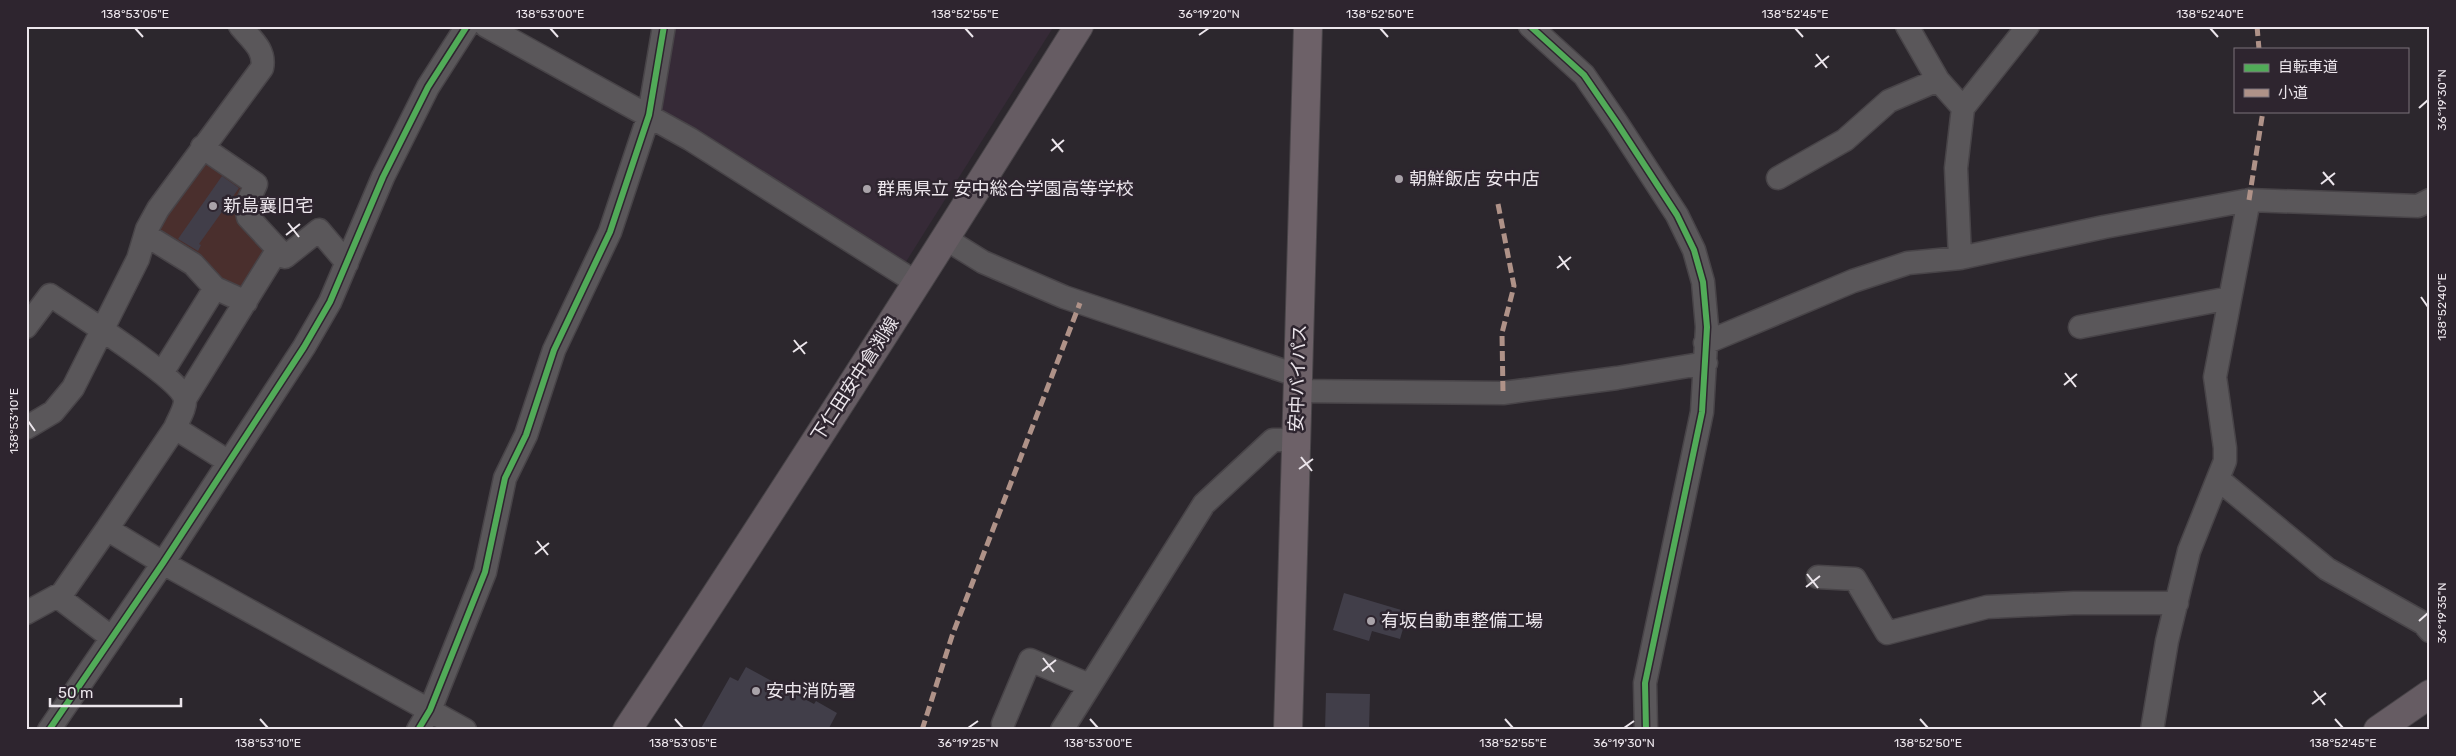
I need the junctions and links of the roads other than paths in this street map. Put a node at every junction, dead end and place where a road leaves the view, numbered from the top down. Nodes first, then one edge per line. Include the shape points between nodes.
1 (240, 26) edge
2 (468, 26) edge
3 (486, 26) edge
4 (664, 26) edge
5 (1079, 26) edge
6 (1308, 26) edge
7 (1530, 26) edge
8 (1907, 26) edge
9 (2028, 26) edge
10 (1938, 80) junction
11 (1963, 108) junction
12 (649, 115) junction
13 (202, 147) junction
14 (1778, 178) dead end
15 (2248, 200) junction
16 (2430, 200) edge
17 (146, 235) junction
18 (946, 239) junction
19 (278, 249) junction
20 (1960, 258) junction
21 (347, 263) junction
22 (917, 283) junction
23 (215, 288) junction
24 (2230, 298) junction
25 (246, 302) junction
26 (26, 327) edge
27 (2080, 327) dead end
28 (102, 331) junction
29 (1705, 353) junction
30 (162, 373) junction
31 (1298, 384) junction
32 (185, 399) junction
33 (26, 428) edge
34 (175, 428) junction
35 (1296, 440) junction
36 (229, 462) junction
37 (2218, 479) junction
38 (107, 529) junction
39 (163, 563) junction
40 (1818, 577) dead end
41 (60, 598) junction
42 (2177, 603) junction
43 (26, 613) edge
44 (2430, 631) edge
45 (112, 638) junction
46 (1089, 685) junction
47 (2430, 694) edge
48 (430, 710) junction
49 (1003, 724) dead end
50 (49, 730) edge
51 (418, 730) edge
52 (465, 730) edge
53 (628, 730) edge
54 (1062, 730) edge
55 (1288, 730) edge
56 (1646, 730) edge
57 (2152, 730) edge
58 (2378, 730) edge

1 - 13 street via 264,57 262,68
2 - 21 street via 428,87 383,177
3 - 12 street
4 - 12 street
5 - 18 main road, 下仁田安中倉渕線
6 - 31 highway, 安中バイパス
7 - 29 street via 1584,75 1677,215 1694,250 1703,282
8 - 10 street
9 - 11 street
10 - 11 street
10 - 14 street via 1889,101 1845,140
11 - 20 street via 1956,168
12 - 22 street
12 - 48 street via 610,232 554,350 526,435 505,478 485,572
13 - 17 street via 158,208
13 - 19 street via 256,184 246,206 248,217
15 - 16 street via 2418,206
15 - 20 street
15 - 24 street
17 - 23 street via 194,264
17 - 28 street via 138,259
18 - 22 main road, 下仁田安中倉渕線
18 - 31 street via 983,262 1064,297
19 - 21 street via 285,256 320,230
19 - 25 street
20 - 29 street via 1908,263 1853,281
21 - 36 street via 330,302 304,347
22 - 53 main road, 下仁田安中倉渕線
23 - 25 street
23 - 30 street
24 - 27 street
24 - 37 street via 2215,377 2225,448 2225,461
25 - 32 street
26 - 28 street via 50,295
28 - 30 street
28 - 33 street via 73,388 54,412
29 - 31 street via 1617,378 1503,393
29 - 56 street via 1702,412 1645,683
30 - 32 street
31 - 35 highway, 安中バイパス
32 - 34 street
34 - 36 street
34 - 38 street
35 - 46 street via 1273,440 1204,504
35 - 55 highway, 安中バイパス
36 - 39 street
37 - 42 street via 2189,551
37 - 44 street via 2327,569 2423,623
38 - 39 street
38 - 41 street
39 - 45 street
39 - 48 street
40 - 42 street via 1855,579 1886,633 1987,607
41 - 43 street via 57,596
41 - 45 street
42 - 57 street
45 - 50 street
46 - 49 street via 1030,660
46 - 54 street
47 - 58 main road
48 - 51 street
48 - 52 street

